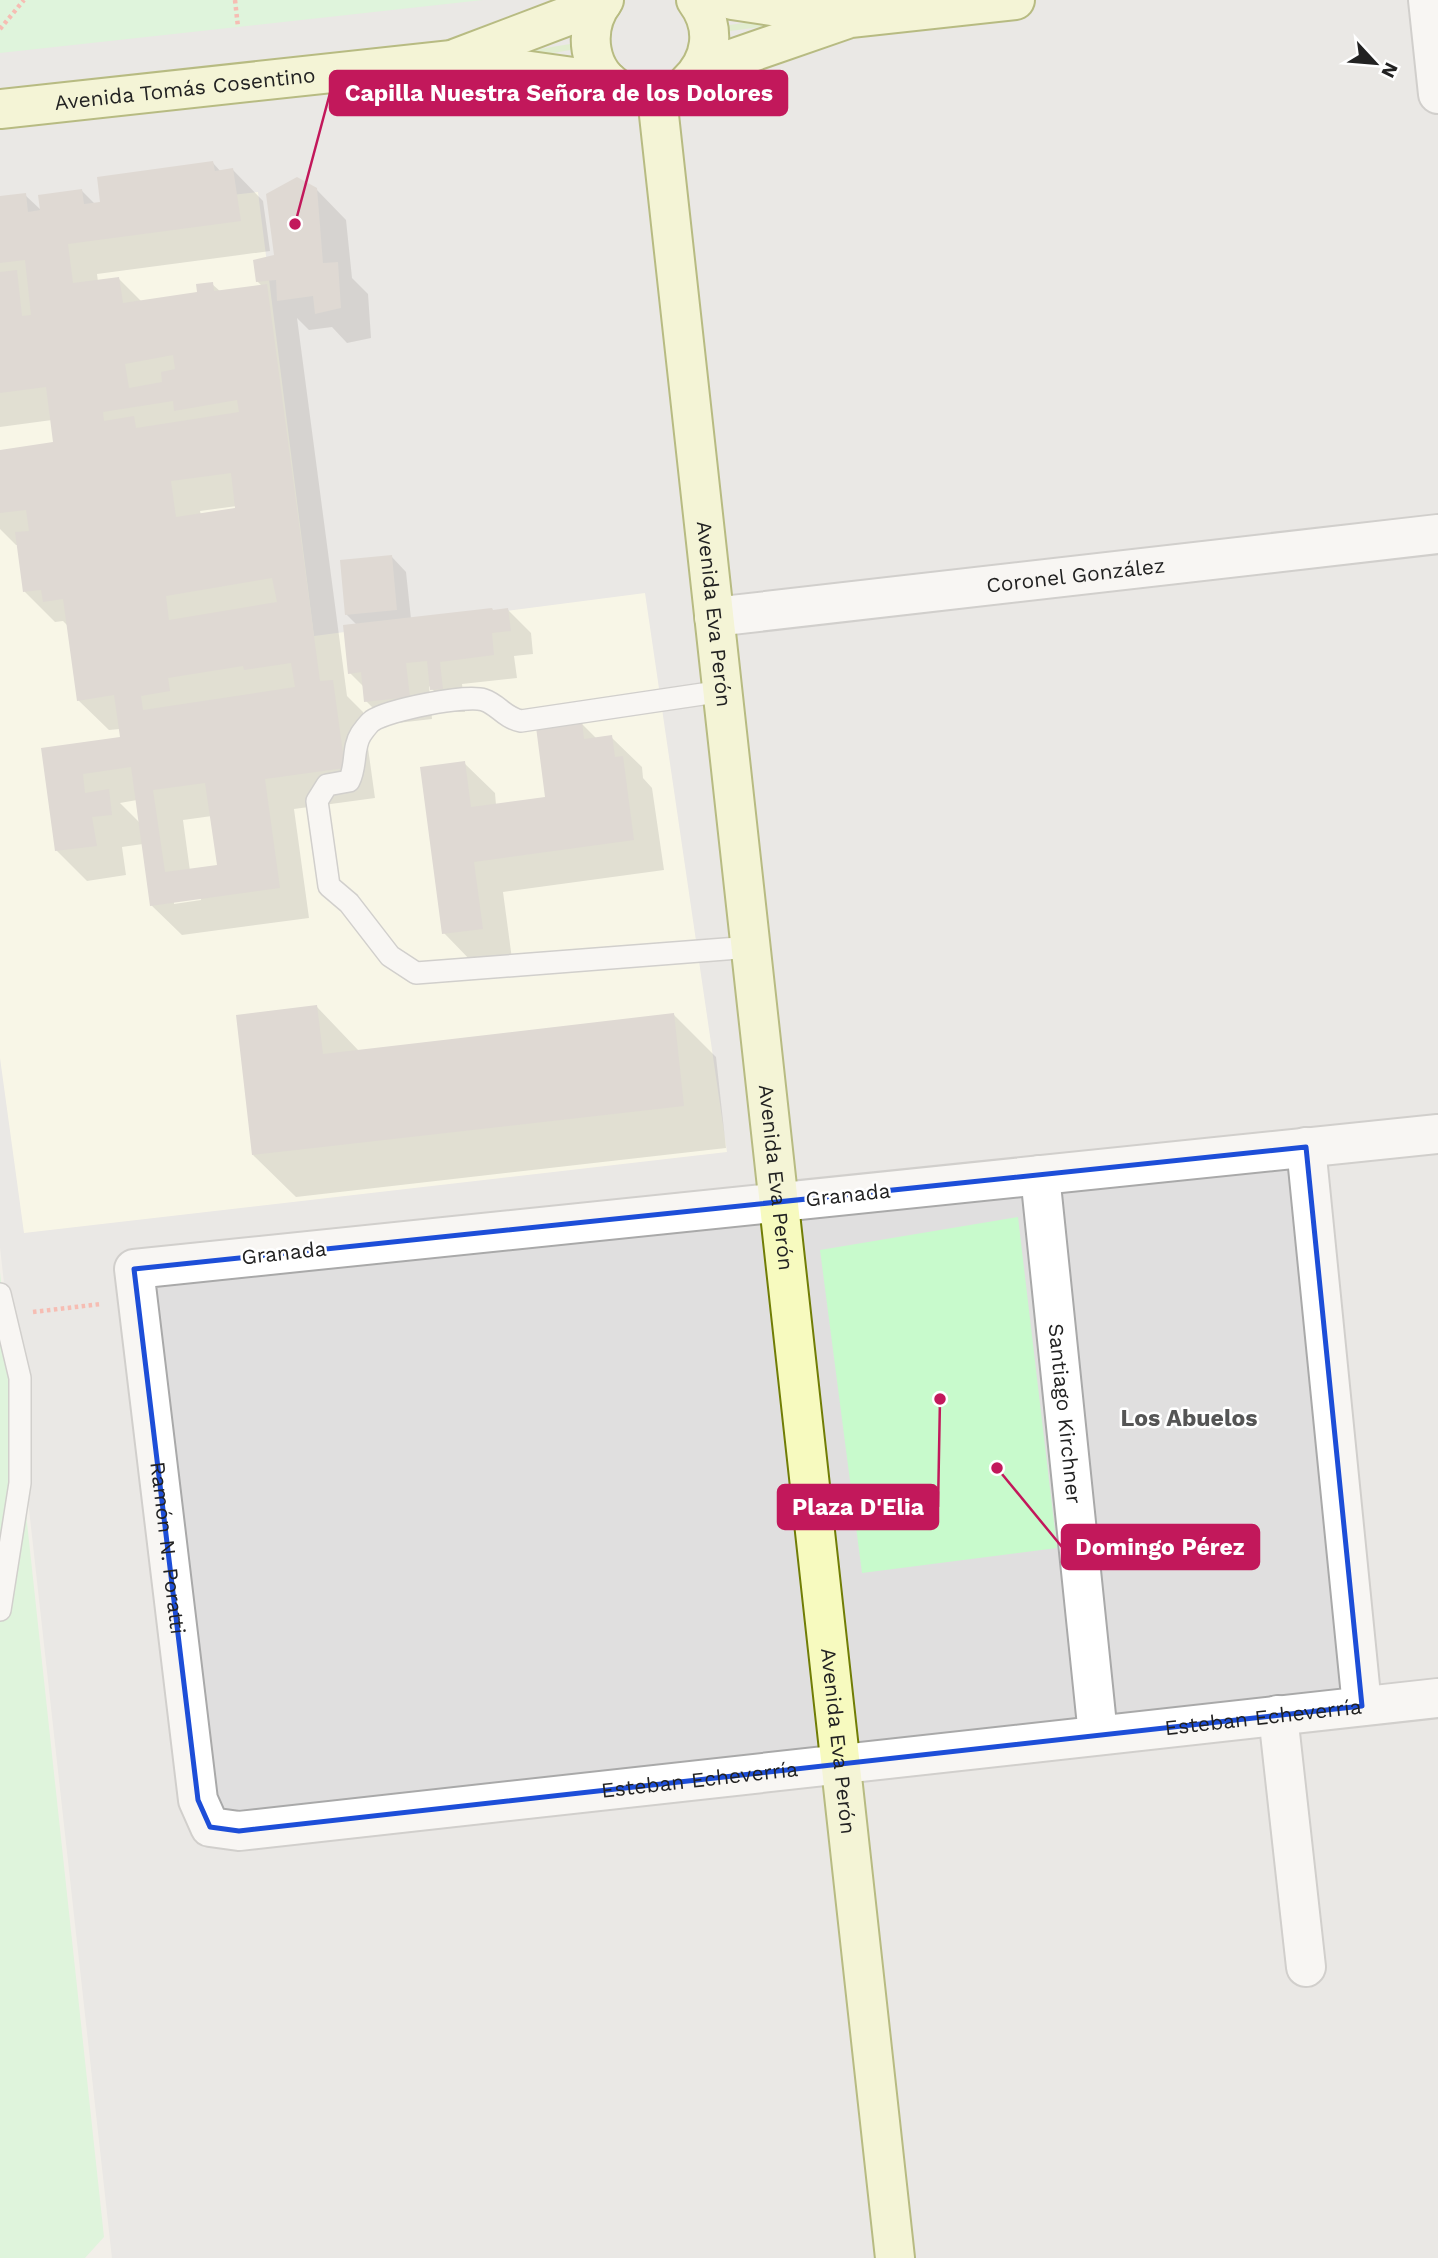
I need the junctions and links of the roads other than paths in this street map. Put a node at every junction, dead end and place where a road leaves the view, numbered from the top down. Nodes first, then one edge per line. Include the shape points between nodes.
1 (696, 0) edge
2 (732, 0) edge
3 (1015, 0) edge
4 (1428, 0) edge
5 (603, 2) edge
6 (850, 18) junction
7 (452, 60) junction
8 (700, 70) junction
9 (609, 82) junction
10 (1438, 94) edge
11 (657, 97) junction
12 (0, 109) edge
13 (1438, 534) edge
14 (715, 617) junction
15 (723, 691) junction
16 (751, 947) junction
17 (1438, 1133) edge
18 (1306, 1147) junction
19 (1040, 1175) junction
20 (779, 1202) junction
21 (135, 1284) joint
22 (0, 1294) edge
23 (0, 1609) edge
24 (1438, 1698) edge
25 (1362, 1706) junction
26 (1278, 1716) junction
27 (1098, 1735) junction
28 (840, 1764) junction
29 (210, 1827) joint
30 (1306, 1967) dead end
31 (895, 2258) edge

1 - 8 main road via 709,33
2 - 6 main road
3 - 6 main road
4 - 10 street
5 - 7 main road, Avenida Tomás Cosentino
5 - 9 main road via 592,23 590,44 596,64
6 - 8 main road
7 - 9 main road, Avenida Tomás Cosentino
7 - 12 main road, Avenida Tomás Cosentino
8 - 11 main road via 679,90
9 - 11 main road, Avenida Tomás Cosentino via 627,93
11 - 14 main road, Avenida Eva Perón
13 - 14 street, Coronel González
14 - 15 main road, Avenida Eva Perón
15 - 16 main road, Avenida Eva Perón
15 - 16 lane via 521,721 507,718 486,700 471,697 398,710 371,722 360,735 349,781 327,785 317,801 329,886 349,903 390,956 416,973
16 - 20 main road, Avenida Eva Perón
17 - 18 street, Granada
18 - 19 street, Granada
18 - 25 street
19 - 20 street, Granada
19 - 27 street, Santiago Kirchner
20 - 21 street, Granada
20 - 28 main road, Avenida Eva Perón
21 - 29 street, Ramón N. Poratti via 198,1800
22 - 23 lane via 20,1378 20,1483
24 - 25 street, Esteban Echeverría
25 - 26 street, Esteban Echeverría
26 - 27 street, Esteban Echeverría
26 - 30 street
27 - 28 street, Esteban Echeverría
28 - 29 street, Esteban Echeverría via 239,1831
28 - 31 main road, Avenida Eva Perón

